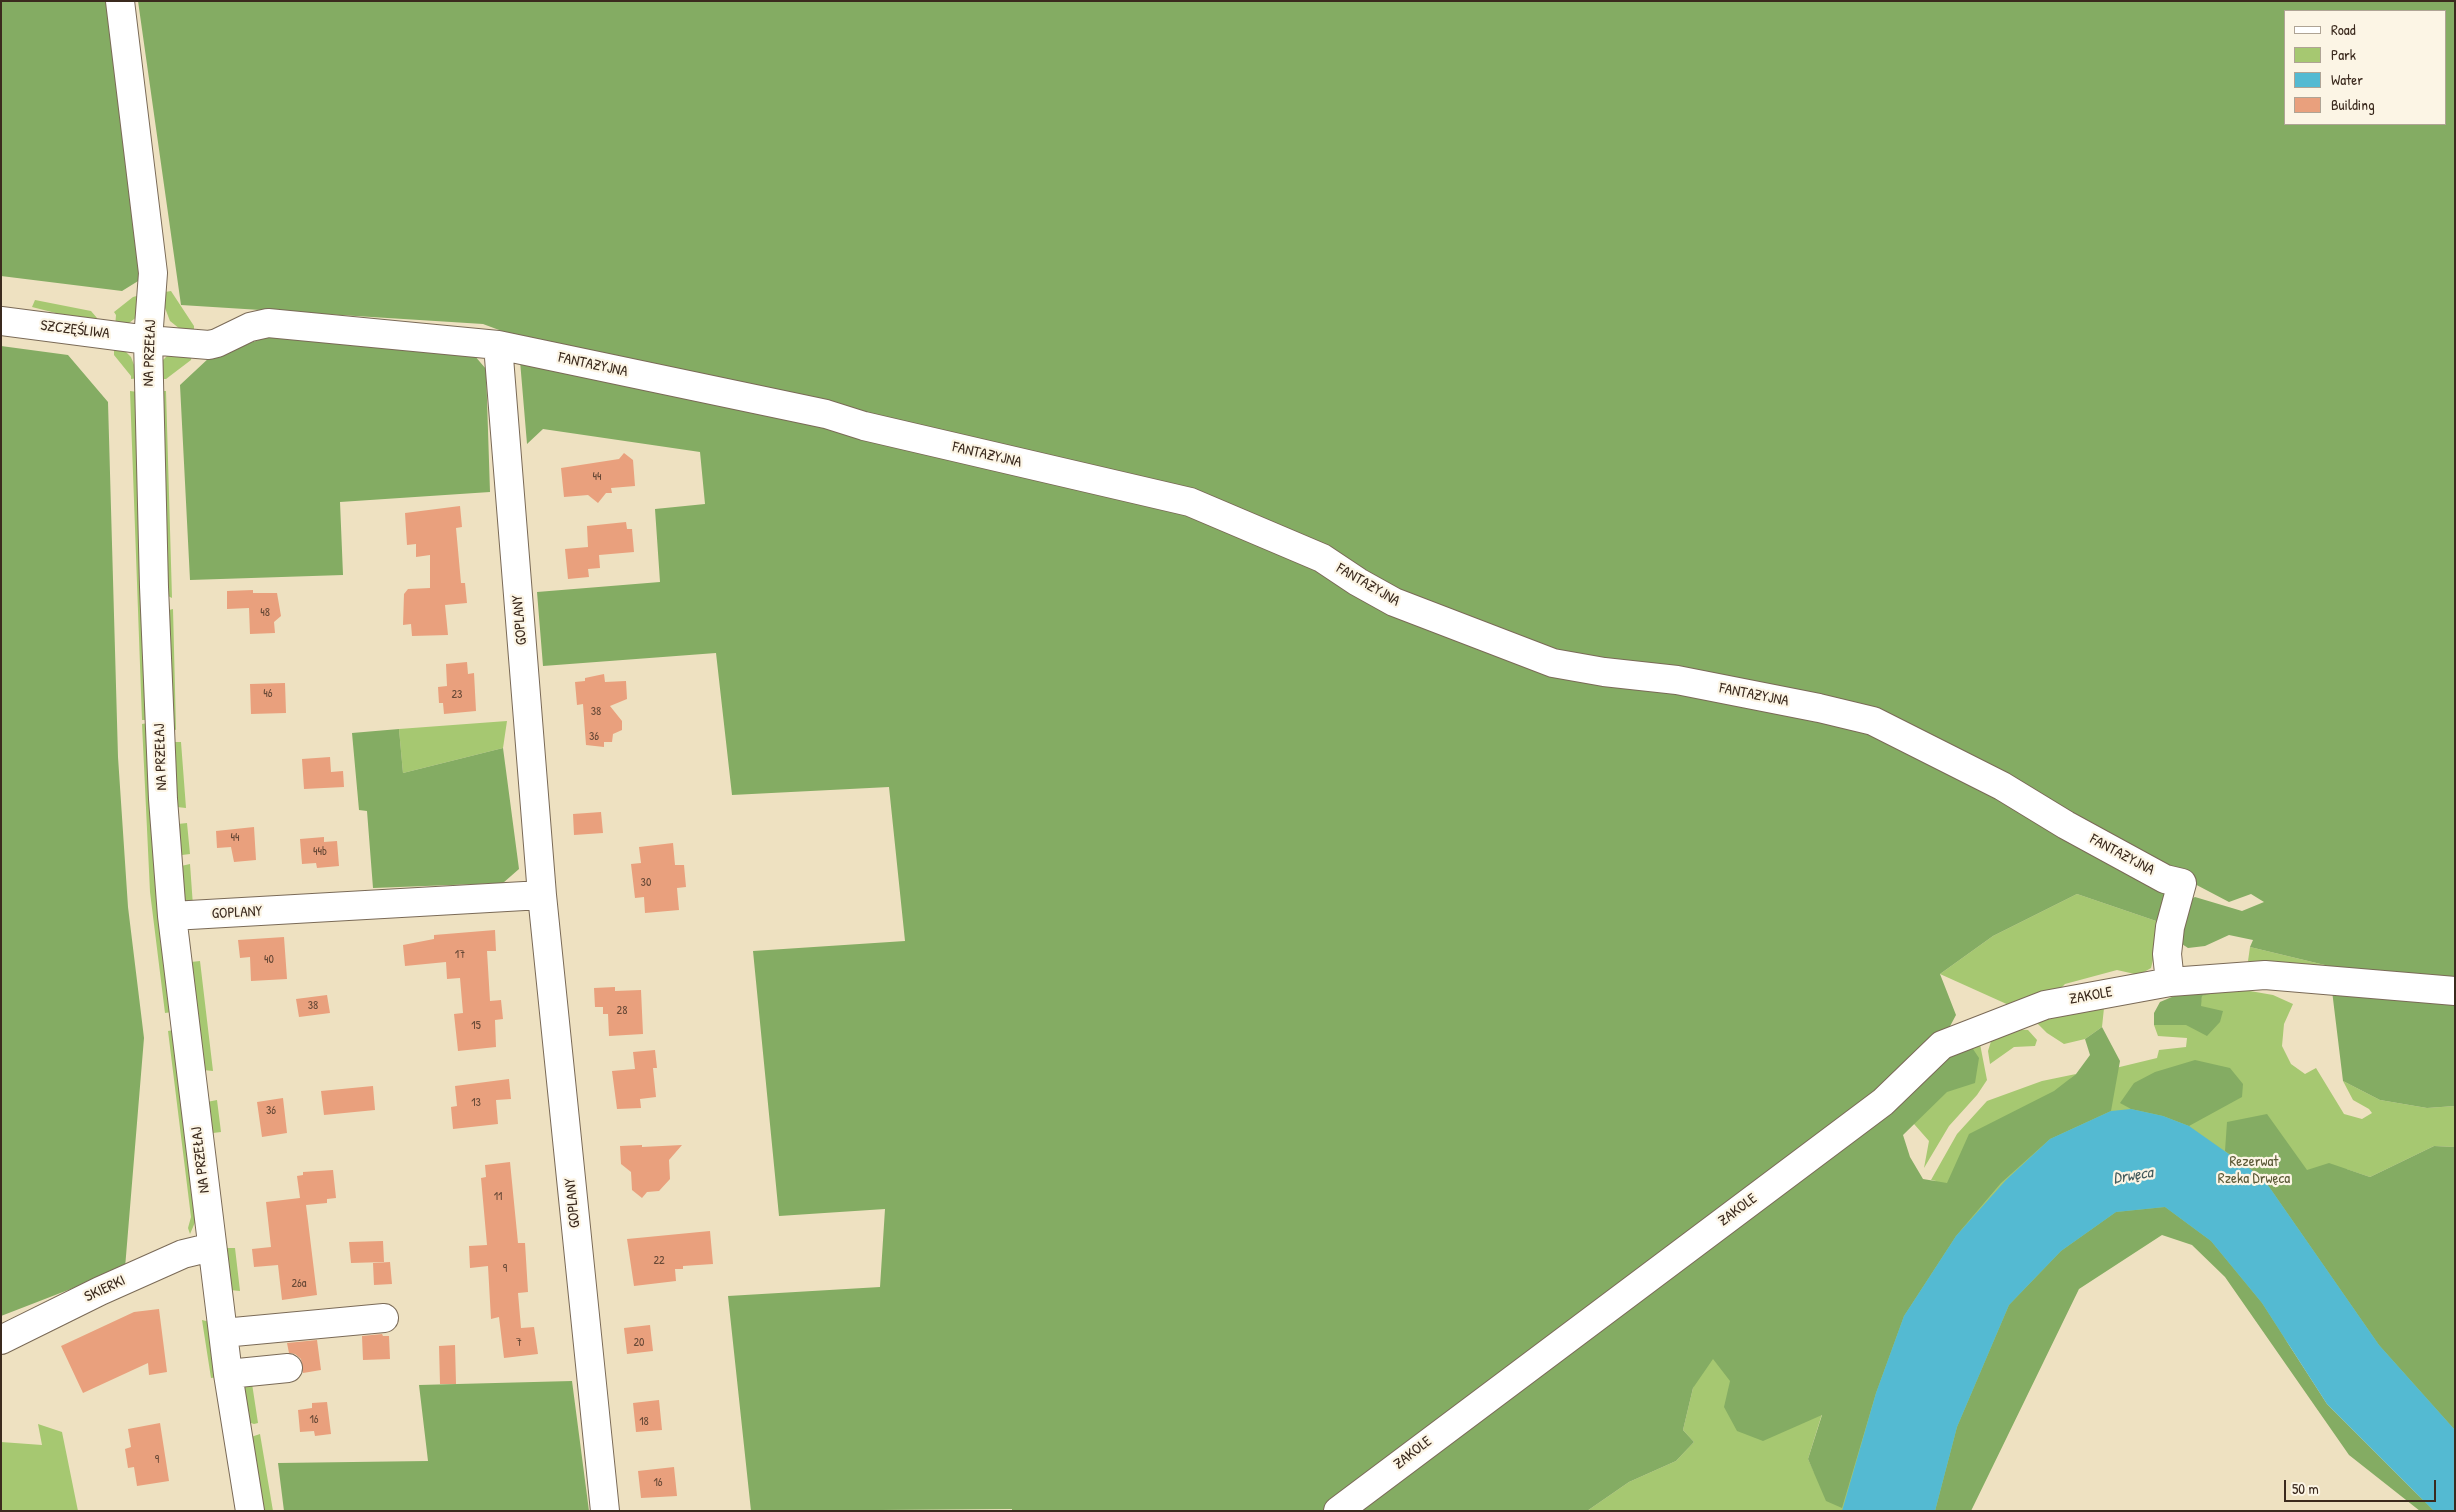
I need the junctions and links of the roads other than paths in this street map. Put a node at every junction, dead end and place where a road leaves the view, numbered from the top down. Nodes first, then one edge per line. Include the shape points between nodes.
1 (120, 1) edge
2 (1, 321) edge
3 (148, 340) junction
4 (498, 346) junction
5 (542, 895) junction
6 (172, 916) junction
7 (2170, 982) junction
8 (2455, 991) edge
9 (212, 1247) junction
10 (384, 1318) dead end
11 (223, 1333) junction
12 (1, 1340) edge
13 (288, 1368) dead end
14 (228, 1374) junction
15 (250, 1511) edge
16 (605, 1511) edge
17 (1338, 1511) edge

1 - 3 street, NA PRZEŁAJ via 154,273
2 - 3 street, SZCZĘŚLIWA
3 - 4 street, FANTAZYJNA via 217,344 250,327 268,323
3 - 6 street, NA PRZEŁAJ via 163,799
4 - 5 street, GOPLANY
4 - 7 street, FANTAZYJNA via 826,414 864,426 1190,502 1322,558 1394,602 1554,663 1677,680 1873,721 2002,786 2165,879 2182,883 2170,927 2167,954
5 - 6 street, GOPLANY
5 - 16 street, GOPLANY
6 - 9 street, NA PRZEŁAJ
7 - 8 street via 2265,975
7 - 17 street, ZAKOLE via 2045,1004 1942,1045 1883,1102
9 - 11 street, NA PRZEŁAJ
9 - 12 street, SKIERKI via 183,1254
10 - 11 street
11 - 14 street, NA PRZEŁAJ
13 - 14 street
14 - 15 street, NA PRZEŁAJ

